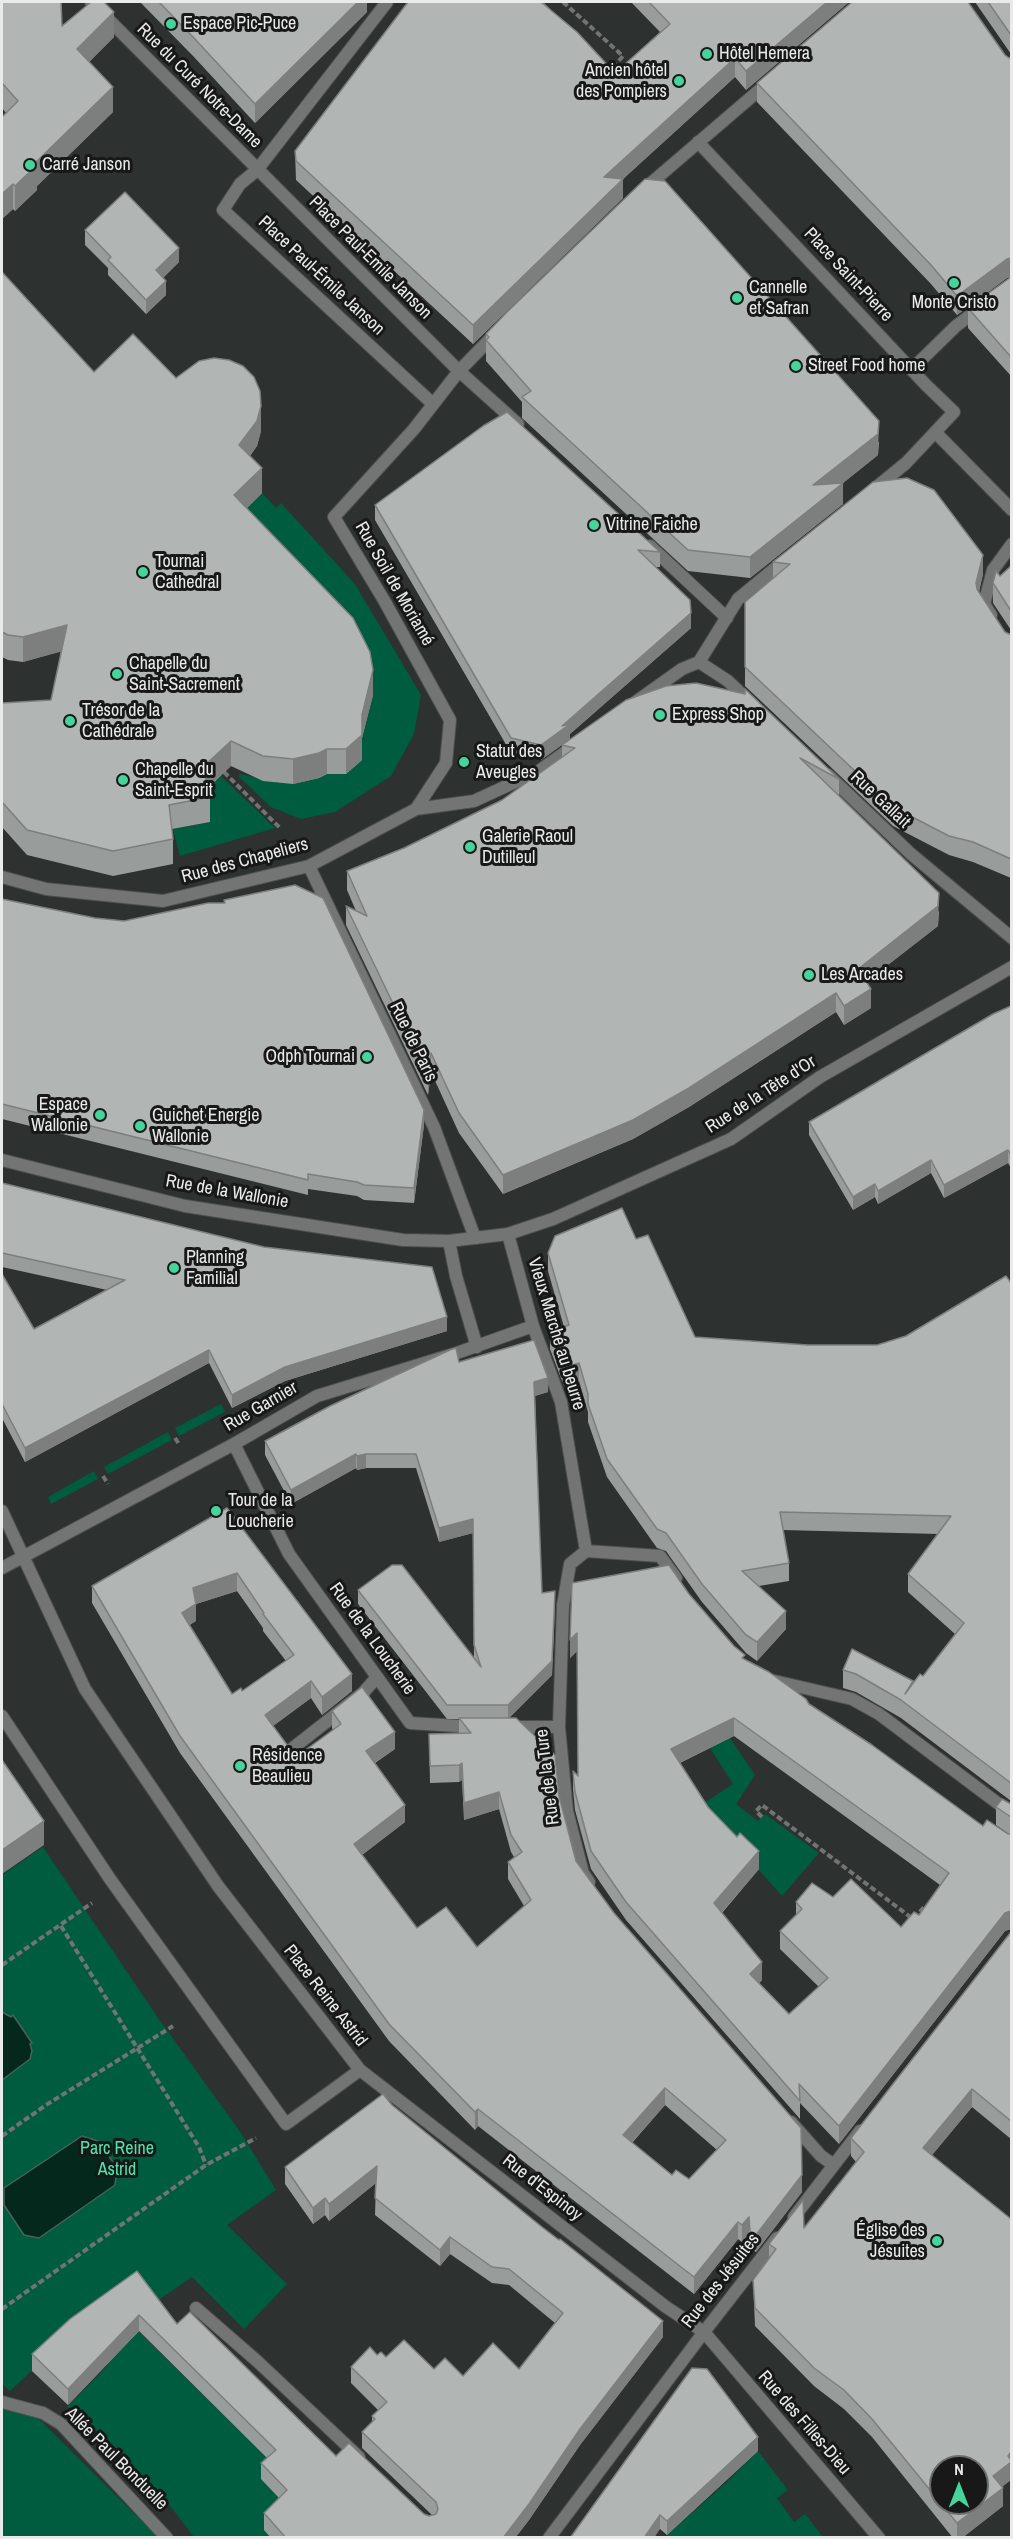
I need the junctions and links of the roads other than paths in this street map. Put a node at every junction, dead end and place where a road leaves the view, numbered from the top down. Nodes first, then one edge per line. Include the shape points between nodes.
1 (91, 2) edge
2 (387, 2) edge
3 (784, 69) edge
4 (698, 142) junction
5 (257, 170) junction
6 (632, 201) edge
7 (987, 303) edge
8 (508, 321) edge
9 (912, 369) junction
10 (459, 371) junction
11 (433, 404) junction
12 (524, 430) edge
13 (935, 432) junction
14 (862, 499) edge
15 (1011, 510) edge
16 (642, 539) edge
17 (1011, 544) edge
18 (791, 556) edge
19 (727, 618) junction
20 (1000, 629) edge
21 (699, 662) junction
22 (625, 710) edge
23 (763, 714) edge
24 (587, 737) edge
25 (815, 763) edge
26 (416, 809) junction
27 (309, 866) junction
28 (2, 877) edge
29 (1011, 938) edge
30 (1011, 967) edge
31 (2, 1160) edge
32 (508, 1234) junction
33 (475, 1238) junction
34 (449, 1241) junction
35 (533, 1326) junction
36 (477, 1347) junction
37 (234, 1444) junction
38 (2, 1511) edge
39 (586, 1551) junction
40 (24, 1557) junction
41 (2, 1568) edge
42 (684, 1589) edge
43 (762, 1675) edge
44 (377, 1677) junction
45 (2, 1716) edge
46 (559, 1727) junction
47 (293, 1748) edge
48 (1011, 1814) edge
49 (595, 1890) edge
50 (360, 2070) junction
51 (782, 2112) edge
52 (869, 2119) edge
53 (834, 2165) junction
54 (196, 2308) dead end
55 (704, 2332) junction
56 (2, 2402) edge
57 (370, 2467) edge
58 (167, 2538) edge
59 (549, 2538) edge
60 (879, 2538) edge

1 - 5 street, Rue du Curé Notre-Dame
2 - 5 street
3 - 4 street
4 - 6 street
4 - 9 street, Place Saint-Pierre
5 - 10 street, Place Paul-Emile Janson
5 - 11 street, Place Paul-Émile Janson via 240,184 223,210
7 - 9 street via 956,326
8 - 10 street, Rue Soil de Moriamé
9 - 13 street, Place Saint-Pierre via 954,412
10 - 11 street, Rue Soil de Moriamé
10 - 12 street, Place Paul-Emile Janson
11 - 26 street, Rue Soil de Moriamé via 334,517 450,720 446,763
13 - 14 street, Place Saint-Pierre via 906,463
13 - 15 street
16 - 19 street
17 - 20 street via 993,570 984,604
18 - 19 street via 738,599
19 - 21 street
21 - 22 street via 682,669
21 - 23 street via 728,681
24 - 26 street, Rue des Chapeliers via 539,771 474,801
25 - 29 street, Rue Gallait via 911,854
26 - 27 street, Rue des Chapeliers
27 - 28 street, Rue des Chapeliers via 163,901 46,889
27 - 33 street, Rue de Paris via 434,1127
30 - 32 street, Rue de la Tête d'Or via 820,1077 731,1139 553,1219
31 - 34 street, Rue de la Wallonie via 185,1206 403,1240
32 - 33 street, Rue de la Tête d'Or
32 - 35 street, Vieux Marché au beurre
33 - 34 street, Rue de la Tête d'Or
34 - 36 street
35 - 36 street, Rue Garnier
35 - 39 street, Vieux Marché au beurre via 561,1402
36 - 37 street, Rue Garnier via 317,1396
37 - 40 street, Rue Garnier
37 - 44 street, Rue de la Loucherie via 289,1554
38 - 40 street, Place Reine Astrid
39 - 42 street via 660,1556
39 - 46 street, Rue de la Ture via 570,1564 564,1601
40 - 41 street
40 - 50 street, Place Reine Astrid via 85,1689 218,1886
43 - 48 street via 771,1681 852,1699 879,1714
44 - 46 street, Rue de la Loucherie via 410,1723 441,1727
44 - 47 street via 363,1693
45 - 50 street, Place Reine Astrid via 110,1879 286,2124
46 - 49 street, Rue de la Ture via 567,1811 583,1873
50 - 55 street, Rue d'Espinoy via 666,2307
51 - 53 street
52 - 53 street, Rue des Jésuites
53 - 55 street, Rue des Jésuites
54 - 57 street
55 - 59 street, Rue des Jésuites
55 - 60 street, Rue des Filles-Dieu
56 - 58 street, Allée Paul Bonduelle via 44,2413 61,2424

